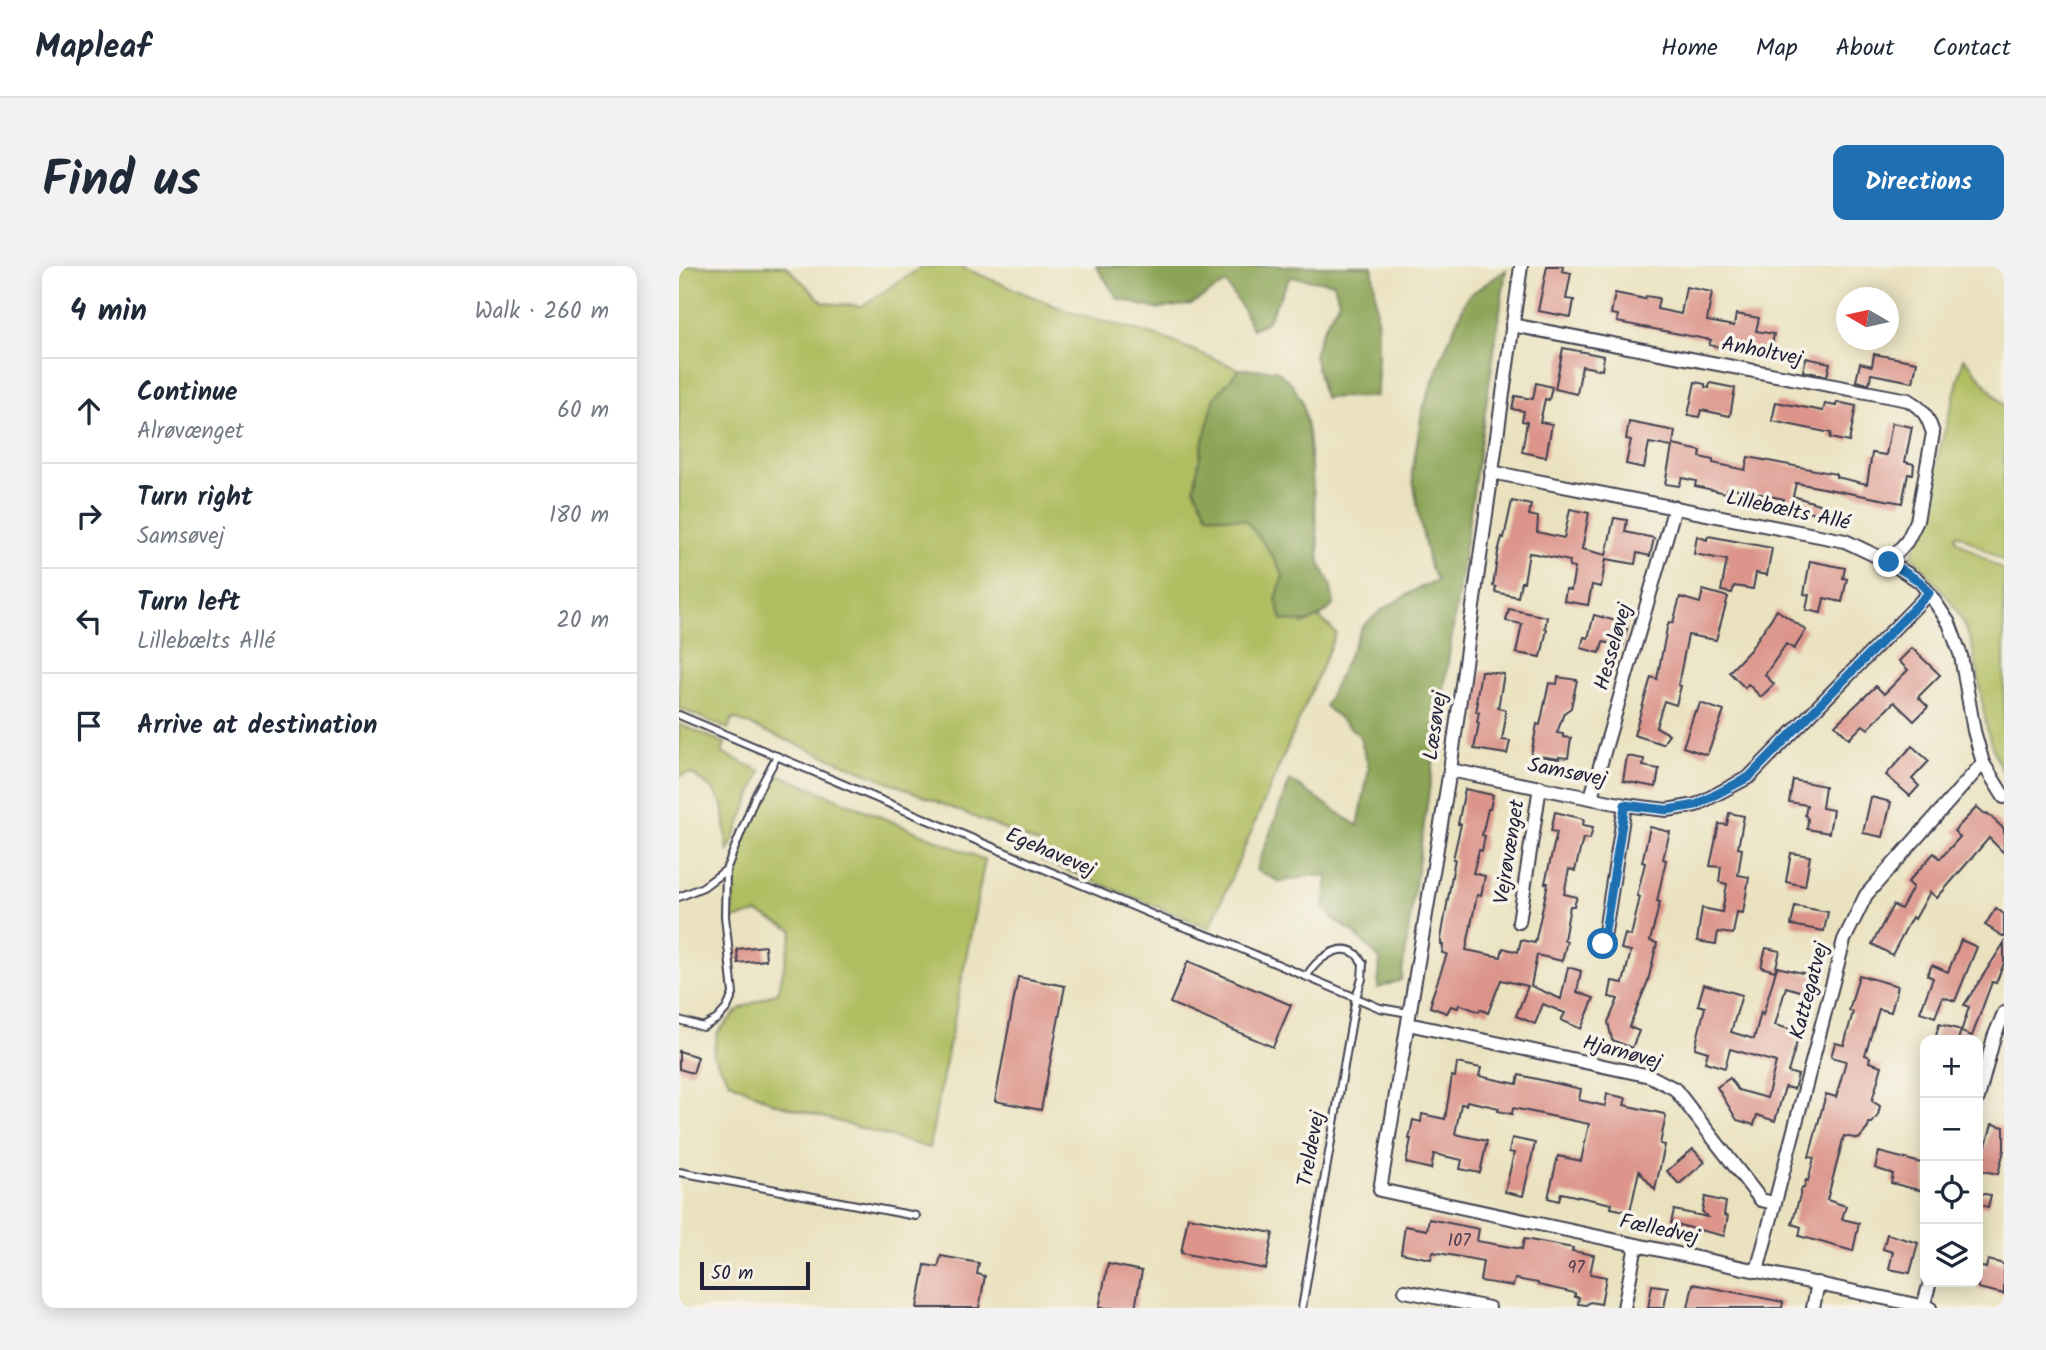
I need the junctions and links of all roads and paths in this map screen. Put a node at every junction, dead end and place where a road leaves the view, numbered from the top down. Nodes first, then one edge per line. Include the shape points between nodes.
1 (1521, 266) edge
2 (1512, 325) junction
3 (1491, 472) junction
4 (1675, 507) junction
5 (1889, 562) junction
6 (1929, 593) junction
7 (679, 715) edge
8 (777, 756) junction
9 (1983, 763) junction
10 (1450, 770) junction
11 (1539, 787) junction
12 (1591, 797) junction
13 (2004, 797) edge
14 (1625, 805) junction
15 (726, 870) junction
16 (679, 898) edge
17 (1519, 922) dead end
18 (1603, 944) dead end
19 (1307, 976) junction
20 (1356, 997) junction
21 (2004, 1013) edge
22 (1409, 1018) junction
23 (679, 1020) edge
24 (1983, 1079) edge
25 (679, 1172) edge
26 (1380, 1190) joint
27 (1774, 1203) junction
28 (916, 1216) dead end
29 (1636, 1245) junction
30 (1757, 1271) junction
31 (1818, 1283) junction
32 (1929, 1287) edge
33 (1405, 1291) dead end
34 (1927, 1307) edge
35 (1302, 1308) edge
36 (1489, 1308) edge
37 (1624, 1308) edge
38 (1813, 1308) edge

1 - 2 street, Læsøvej
2 - 3 street, Læsøvej
2 - 5 street, Anholtvej via 1908,400 1922,409 1933,433 1917,521
3 - 4 street, Lillebælts Allé
3 - 10 street, Læsøvej
4 - 5 street, Lillebælts Allé via 1845,541
4 - 12 street, Hesseløvej
5 - 6 street, Lillebælts Allé
6 - 9 street, Lillebælts Allé via 1949,623 1961,656
6 - 14 street, Samsøvej via 1749,777 1696,805 1667,810
7 - 8 lane, Egehavevej
8 - 15 lane
8 - 19 lane, Egehavevej
9 - 13 street, Lillebælts Allé
9 - 27 street, Kattegatvej via 1866,895 1844,940
10 - 11 street, Samsøvej
10 - 22 street, Læsøvej
11 - 12 street, Samsøvej
11 - 17 street, Vejrøvænget
12 - 14 street, Samsøvej
14 - 18 street
15 - 16 lane
15 - 23 lane via 725,916 733,994 717,1019 703,1027
19 - 20 lane, Egehavevej
19 - 20 lane, Treldevej via 1324,958 1347,949 1363,963
20 - 22 lane, Egehavevej
20 - 35 lane, Treldevej
21 - 24 street
22 - 26 street, Læsøvej
22 - 27 street, Hjarnøvej via 1650,1076 1675,1089 1761,1200
25 - 28 lane
26 - 29 street, Fælledvej
27 - 30 street, Kattegatvej
29 - 30 street, Fælledvej
29 - 37 street
30 - 31 street, Fælledvej
31 - 34 street, Fælledvej
31 - 38 street
32 - 34 street
33 - 36 street

